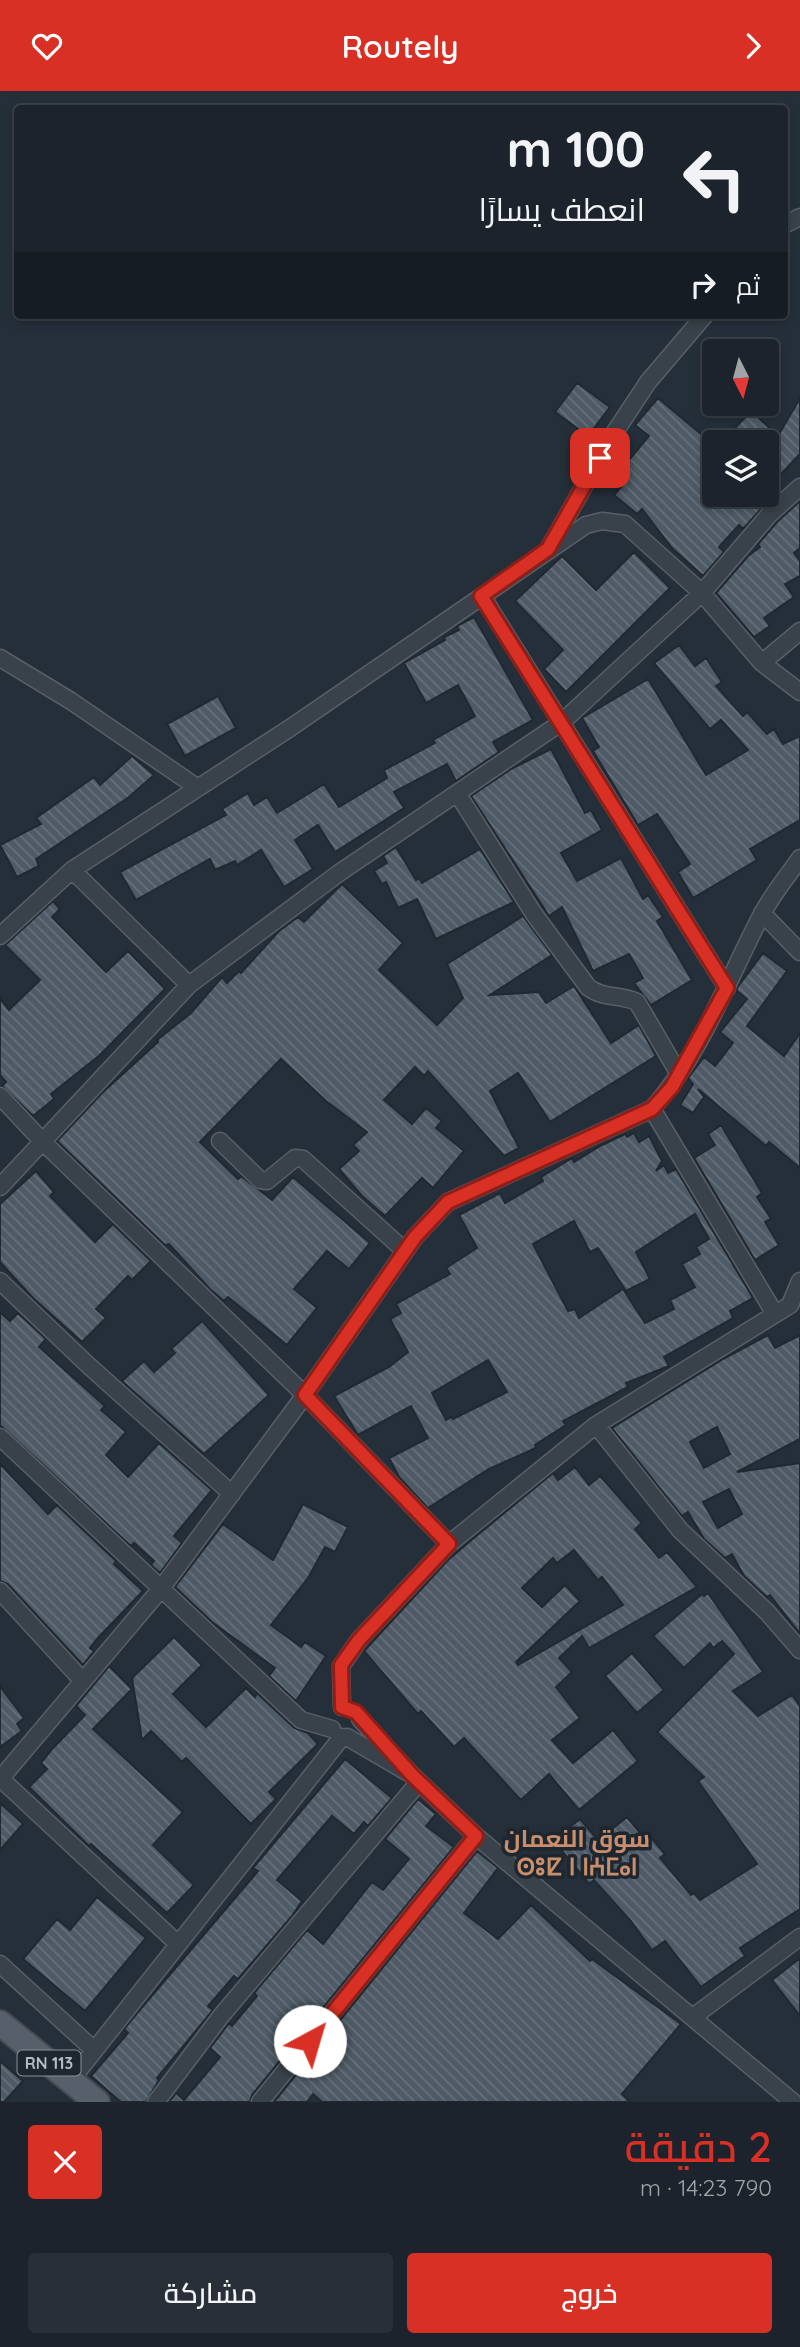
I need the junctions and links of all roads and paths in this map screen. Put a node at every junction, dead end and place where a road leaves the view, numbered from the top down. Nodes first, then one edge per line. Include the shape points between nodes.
1 (702, 319) edge
2 (800, 487) edge
3 (548, 549) junction
4 (702, 593) junction
5 (481, 596) junction
6 (800, 631) edge
7 (0, 658) edge
8 (762, 663) junction
9 (800, 692) edge
10 (562, 722) junction
11 (198, 788) junction
12 (457, 793) junction
13 (800, 857) edge
14 (72, 870) junction
15 (762, 913) junction
16 (0, 936) edge
17 (800, 952) edge
18 (189, 985) junction
19 (727, 988) junction
20 (679, 1074) junction
21 (0, 1096) edge
22 (652, 1109) junction
23 (220, 1141) dead end
24 (44, 1143) junction
25 (0, 1187) edge
26 (405, 1251) junction
27 (0, 1281) edge
28 (800, 1281) edge
29 (795, 1306) edge
30 (775, 1314) junction
31 (305, 1395) junction
32 (596, 1425) junction
33 (0, 1437) edge
34 (232, 1494) junction
35 (449, 1544) junction
36 (160, 1590) junction
37 (0, 1591) edge
38 (800, 1650) edge
39 (82, 1680) junction
40 (342, 1707) junction
41 (360, 1719) junction
42 (340, 1734) junction
43 (0, 1778) edge
44 (416, 1779) junction
45 (476, 1836) junction
46 (800, 1937) edge
47 (178, 1944) junction
48 (0, 1964) edge
49 (693, 2017) junction
50 (0, 2023) edge
51 (94, 2050) junction
52 (71, 2080) junction
53 (97, 2102) edge
54 (156, 2102) edge
55 (260, 2102) edge
56 (793, 2102) edge

1 - 3 street via 620,424
2 - 4 street via 769,515
3 - 4 street via 586,525 602,521 625,524
3 - 5 street
4 - 8 street
4 - 10 street
5 - 10 street
5 - 11 street
6 - 8 street
7 - 11 street
8 - 9 street
10 - 12 street
10 - 19 street
11 - 14 street
12 - 18 street via 339,873
12 - 20 street via 534,914 588,988 597,995 637,1002
13 - 15 street
14 - 16 street
14 - 18 street
15 - 17 street
15 - 19 street
18 - 24 street
19 - 20 street
20 - 22 street
21 - 24 street
22 - 26 street via 448,1202
22 - 30 street
23 - 26 street via 260,1180 267,1181 295,1159 303,1159
24 - 25 street
24 - 31 street
26 - 31 street
27 - 34 street
28 - 29 street
29 - 30 street
30 - 32 street
31 - 34 street
31 - 35 street
32 - 35 street
32 - 38 street via 680,1530 767,1612
33 - 36 street
34 - 36 street
35 - 40 street via 341,1665
36 - 39 street
36 - 42 street via 301,1720
37 - 39 street
39 - 43 street
40 - 41 street via 352,1709
40 - 42 street via 332,1714
41 - 42 street via 358,1729
41 - 44 street
42 - 44 street
42 - 47 street
43 - 47 street
44 - 45 street
44 - 54 street
45 - 49 street
45 - 55 street
46 - 49 street
47 - 51 street
48 - 51 street
49 - 56 street
50 - 52 main road, RN 113
51 - 52 street
52 - 53 main road, RN 113

